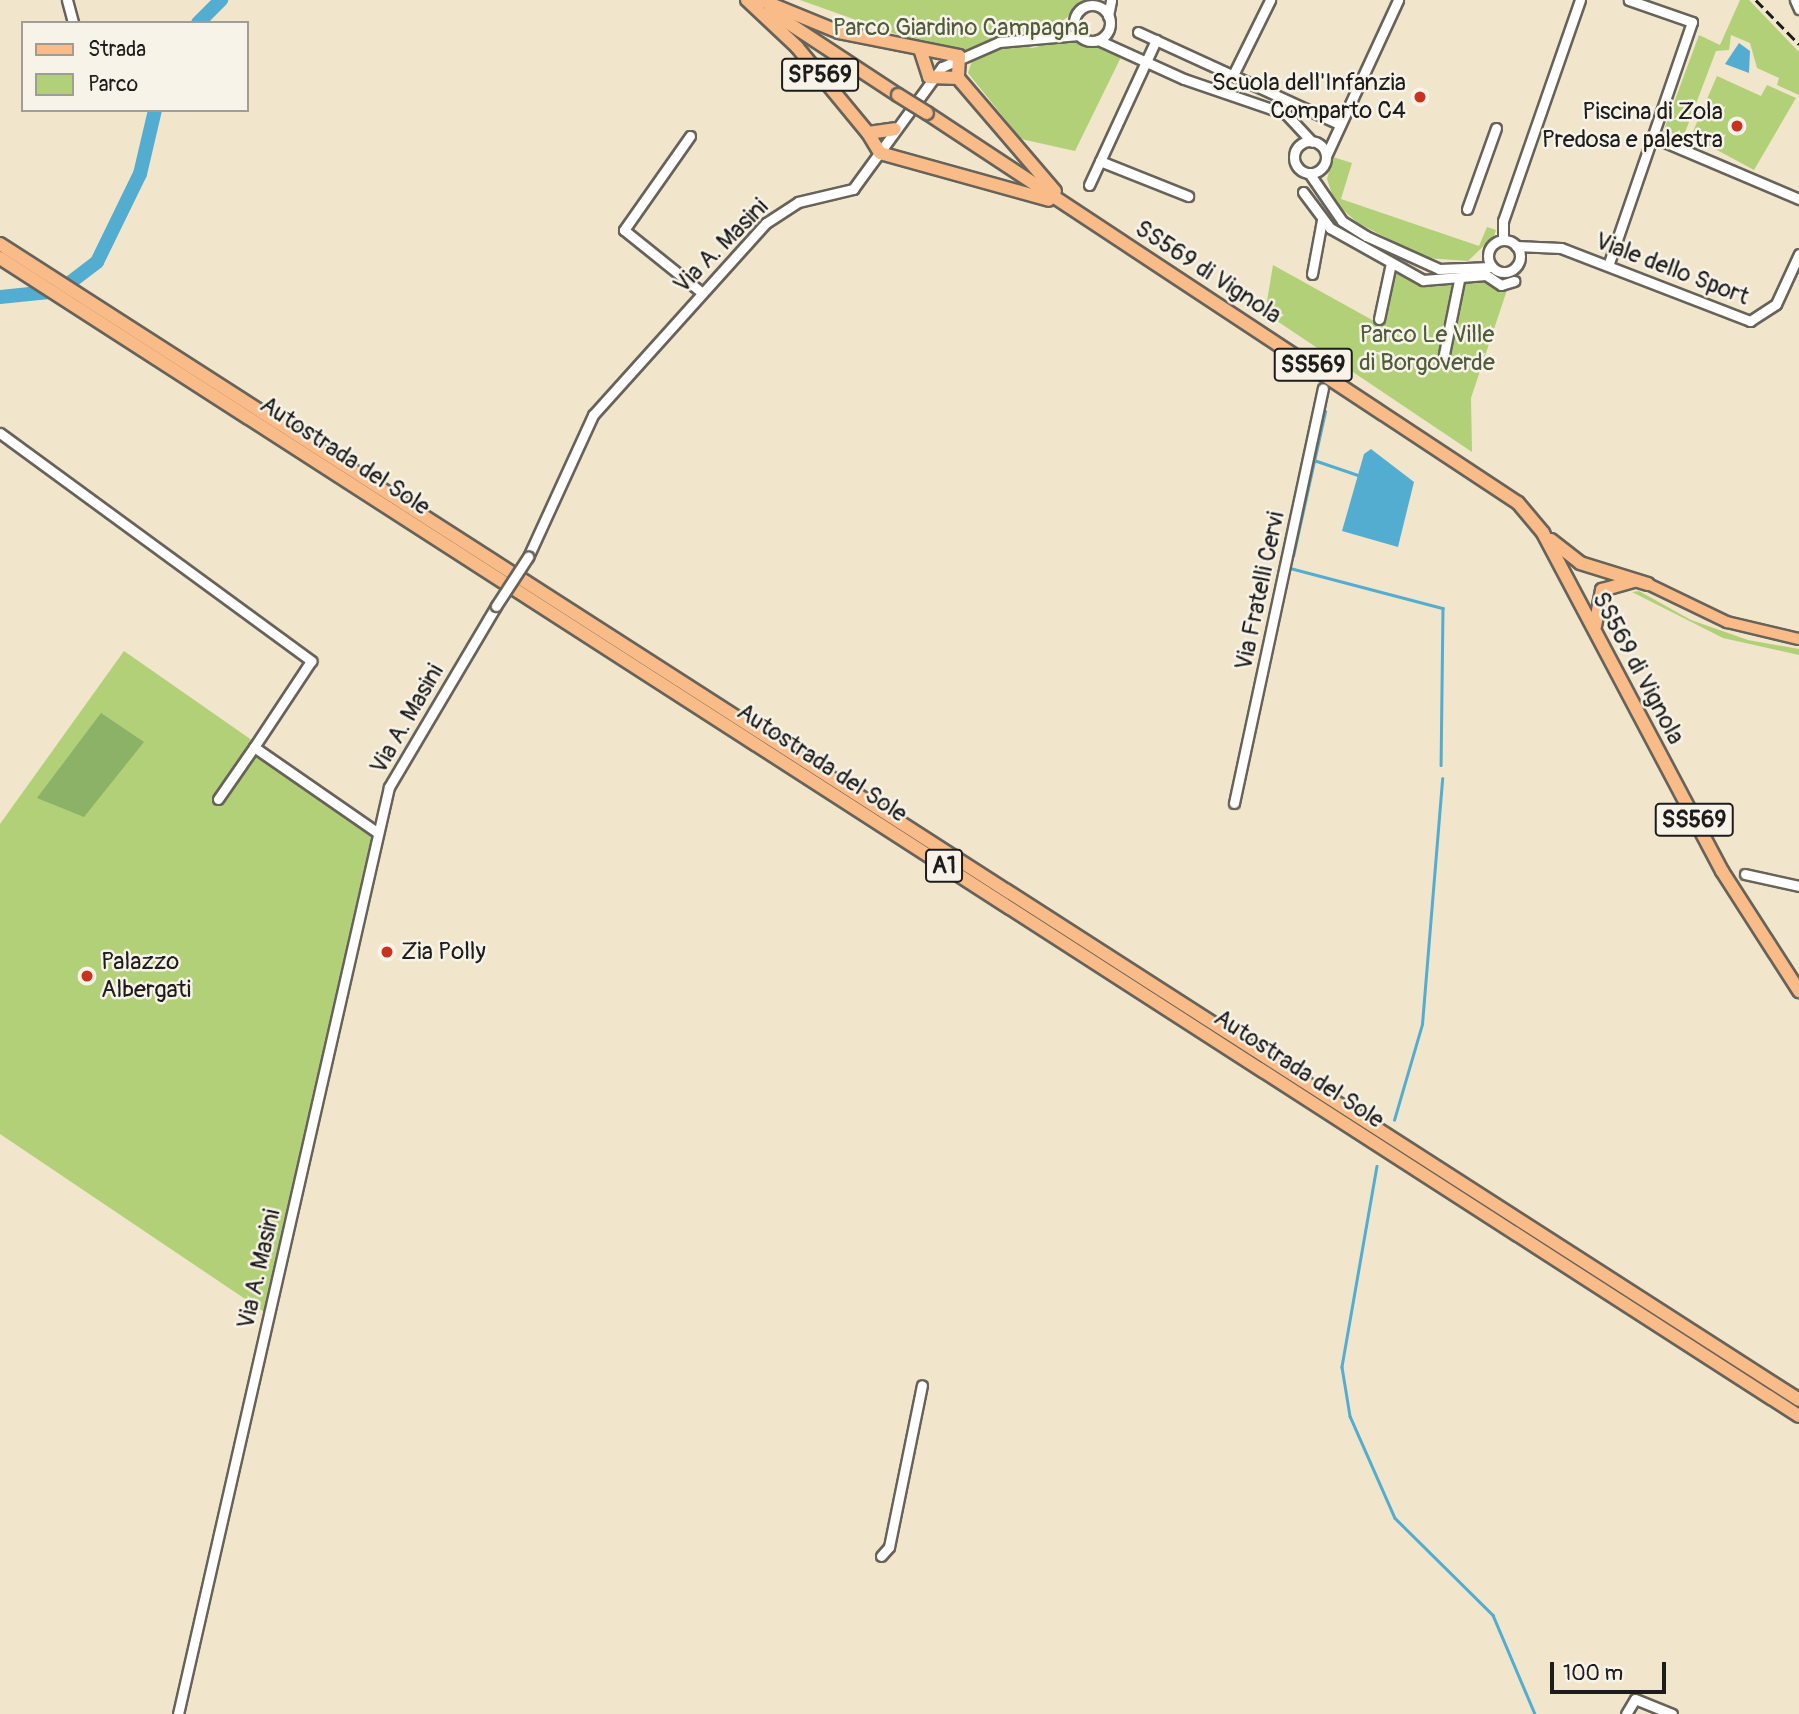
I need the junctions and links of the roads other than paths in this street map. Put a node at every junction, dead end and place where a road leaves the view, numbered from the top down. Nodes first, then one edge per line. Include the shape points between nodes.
1 (66, 0) edge
2 (747, 0) edge
3 (753, 0) edge
4 (761, 0) edge
5 (1105, 0) edge
6 (1111, 0) edge
7 (1270, 0) edge
8 (1398, 0) edge
9 (1580, 0) edge
10 (1629, 0) edge
11 (1795, 0) edge
12 (1091, 5) junction
13 (1799, 9) edge
14 (1075, 18) junction
15 (72, 21) edge
16 (1109, 21) junction
17 (1138, 32) dead end
18 (1079, 35) junction
19 (1050, 37) junction
20 (1098, 40) junction
21 (1156, 40) junction
22 (1122, 46) junction
23 (921, 52) junction
24 (959, 57) junction
25 (1146, 63) junction
26 (1233, 75) junction
27 (929, 77) junction
28 (958, 78) junction
29 (1339, 124) junction
30 (1299, 126) junction
31 (1496, 128) dead end
32 (895, 129) junction
33 (868, 133) junction
34 (690, 136) dead end
35 (1333, 137) junction
36 (1653, 137) junction
37 (1316, 143) junction
38 (1296, 150) junction
39 (880, 153) junction
40 (902, 156) junction
41 (1326, 156) junction
42 (1100, 161) junction
43 (1322, 168) junction
44 (1309, 173) junction
45 (1089, 185) dead end
46 (1303, 192) dead end
47 (1322, 195) junction
48 (1188, 196) dead end
49 (1799, 199) edge
50 (1072, 209) junction
51 (1467, 209) dead end
52 (1322, 220) junction
53 (1503, 240) junction
54 (0, 244) edge
55 (1536, 245) junction
56 (1516, 246) junction
57 (1489, 251) junction
58 (1799, 254) edge
59 (0, 258) edge
60 (1520, 258) junction
61 (1391, 263) junction
62 (1609, 263) junction
63 (1492, 267) junction
64 (1469, 268) junction
65 (1312, 274) dead end
66 (1459, 280) junction
67 (1514, 281) dead end
68 (701, 292) junction
69 (1379, 319) dead end
70 (1444, 354) dead end
71 (1323, 388) dead end
72 (0, 433) edge
73 (1543, 533) junction
74 (1647, 584) junction
75 (1799, 639) edge
76 (1600, 643) junction
77 (254, 747) junction
78 (218, 799) dead end
79 (1234, 803) dead end
80 (378, 833) junction
81 (1745, 874) dead end
82 (1799, 886) edge
83 (1799, 991) edge
84 (922, 1385) dead end
85 (1799, 1400) edge
86 (1799, 1416) edge
87 (881, 1556) dead end
88 (178, 1714) edge
89 (1626, 1714) edge
90 (1672, 1714) edge

1 - 15 street
2 - 33 highway, SP569 via 797,47
3 - 50 highway, SS569 di Vignola / SS569, bridge
4 - 23 highway, SP569 via 839,32
5 - 12 street
6 - 16 street
7 - 26 street
8 - 29 street
9 - 53 street via 1503,221
10 - 36 street via 1692,22
11 - 13 street
12 - 14 street
12 - 16 street
14 - 18 street
14 - 19 street
16 - 20 street
16 - 22 street
17 - 21 street
18 - 19 street, Via A. Masini
18 - 20 street, Via A. Masini
19 - 24 street, Via A. Masini via 999,42
20 - 22 street
21 - 25 street
21 - 26 street
22 - 25 street
23 - 24 highway, SP569
23 - 27 highway
24 - 27 street, Via A. Masini
24 - 28 highway
25 - 30 street via 1286,114
25 - 42 street
26 - 29 street
27 - 28 highway
27 - 32 street, Via A. Masini
28 - 50 highway
29 - 35 street
30 - 37 street
30 - 38 street
31 - 51 street
32 - 33 highway
32 - 39 street, Via A. Masini
32 - 40 highway
33 - 39 highway, SP569
34 - 68 street via 624,230
35 - 37 street
35 - 41 street
36 - 49 street
36 - 62 street
37 - 38 street
37 - 41 street
38 - 44 street via 1297,165
39 - 40 highway
39 - 68 street, Via A. Masini via 853,189 781,210
40 - 50 highway
41 - 43 street
42 - 45 street
42 - 48 street
43 - 44 street
43 - 47 street
44 - 47 street
46 - 52 street
47 - 64 street via 1342,221 1414,260 1439,269
50 - 73 highway, SS569 di Vignola / SS569 via 1490,481
52 - 61 street
52 - 65 street
53 - 56 street
53 - 57 street
54 - 85 highway, Autostrada del Sole / A1
55 - 56 street, Viale dello Sport
55 - 60 street
55 - 62 street, Viale dello Sport
56 - 60 street
57 - 63 street
57 - 64 street
58 - 62 street, Viale dello Sport via 1776,304 1750,321
59 - 86 highway, Autostrada del Sole / A1
60 - 63 street via 1511,270
61 - 66 street via 1423,280
61 - 69 street
63 - 64 street
66 - 67 street via 1486,275 1501,285
66 - 70 street
68 - 80 street, Via A. Masini, bridge via 593,415 528,557 397,769
71 - 79 street, Via Fratelli Cervi
72 - 77 street via 311,661
73 - 74 highway, SS569 via 1580,563
73 - 76 highway, SS569 di Vignola / SS569
74 - 75 main road via 1727,622
74 - 76 highway, SS569 via 1620,580 1602,590 1593,610
76 - 83 highway, SS569 di Vignola / SS569 via 1721,871
77 - 78 street
77 - 80 street
80 - 88 street, Via A. Masini
81 - 82 street
84 - 87 street via 889,1547
89 - 90 street via 1634,1699

